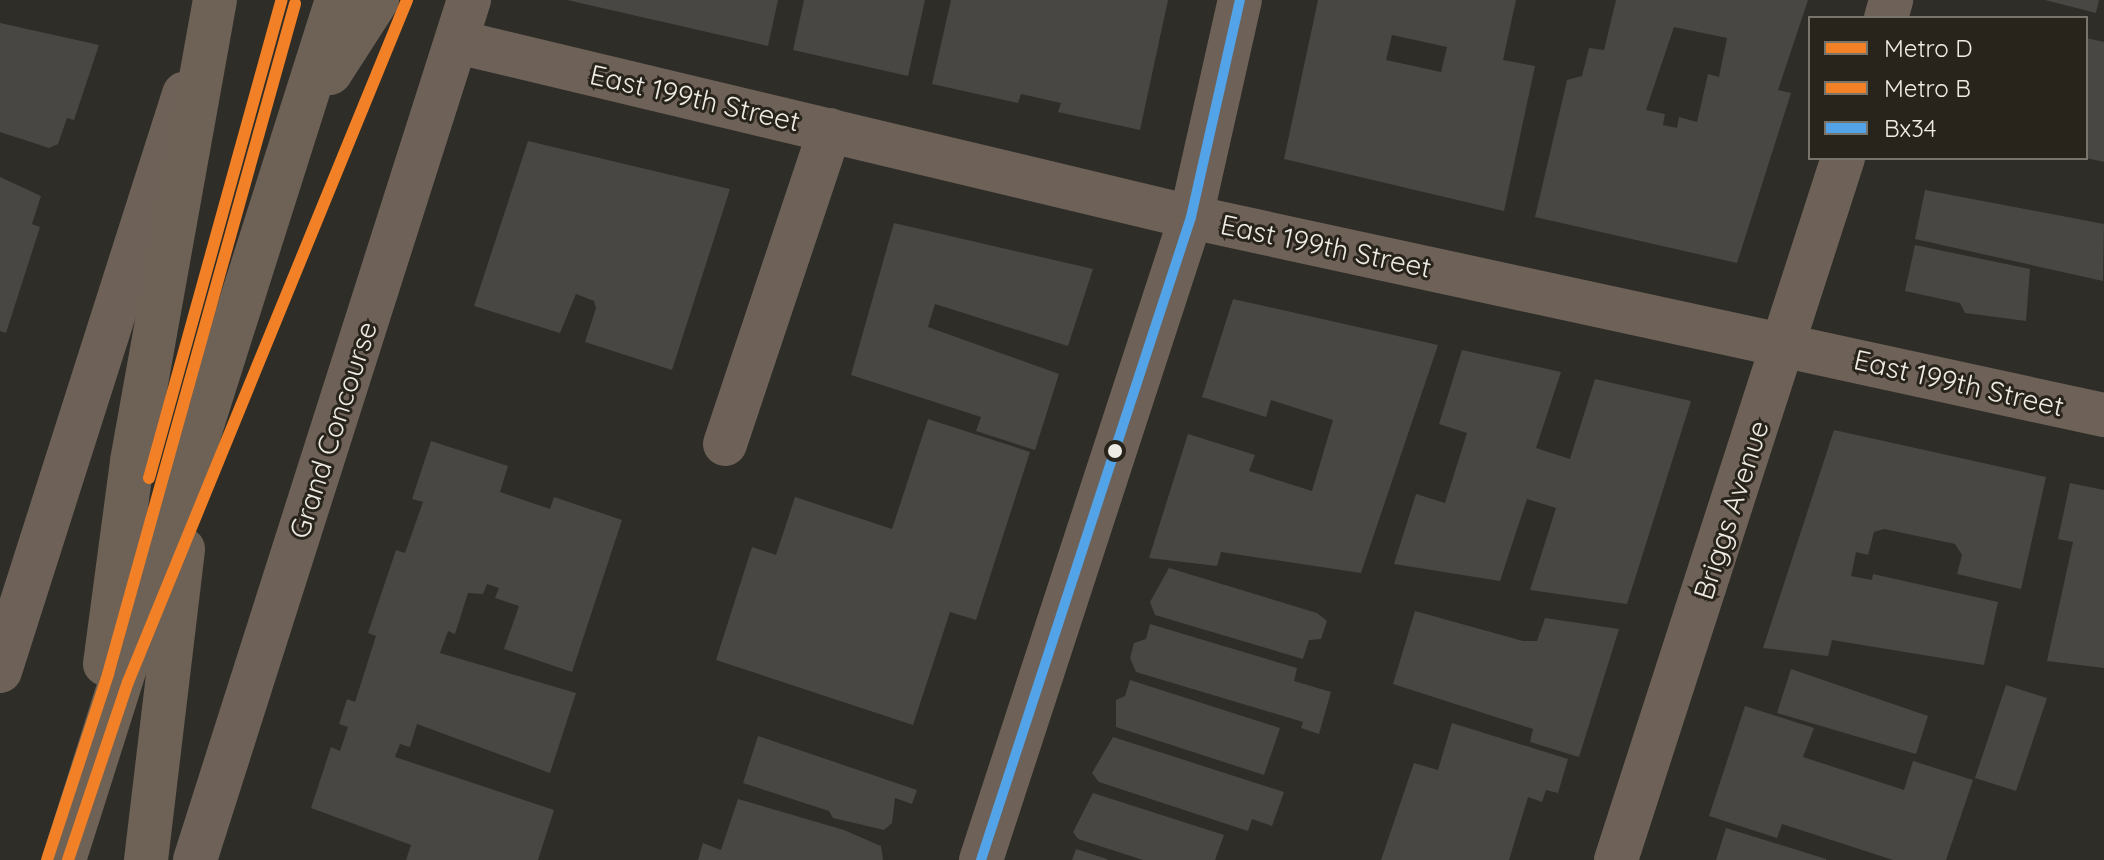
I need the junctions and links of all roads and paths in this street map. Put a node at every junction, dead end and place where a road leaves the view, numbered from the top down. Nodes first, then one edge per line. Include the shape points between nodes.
1 (214, 0) edge
2 (337, 0) edge
3 (377, 0) edge
4 (469, 0) edge
5 (1240, 0) edge
6 (458, 42) junction
7 (303, 115) junction
8 (830, 130) junction
9 (1842, 160) edge
10 (1191, 217) junction
11 (1786, 344) junction
12 (2104, 415) edge
13 (725, 444) dead end
14 (195, 448) junction
15 (0, 671) edge
16 (89, 780) junction
17 (64, 860) edge
18 (146, 860) edge
19 (195, 860) edge
20 (981, 860) edge
21 (1616, 860) edge

1 - 15 street
1 - 16 main road via 132,461
2 - 7 main road
3 - 7 main road
4 - 6 street, Grand Concourse
5 - 10 street
6 - 8 street, East 199th Street
6 - 19 street, Grand Concourse
7 - 14 main road
8 - 10 street, East 199th Street
8 - 13 street
9 - 11 street, Briggs Avenue
10 - 11 street, East 199th Street
10 - 20 street
11 - 12 street, East 199th Street
11 - 21 street, Briggs Avenue
14 - 16 main road
14 - 18 main road
16 - 17 main road

